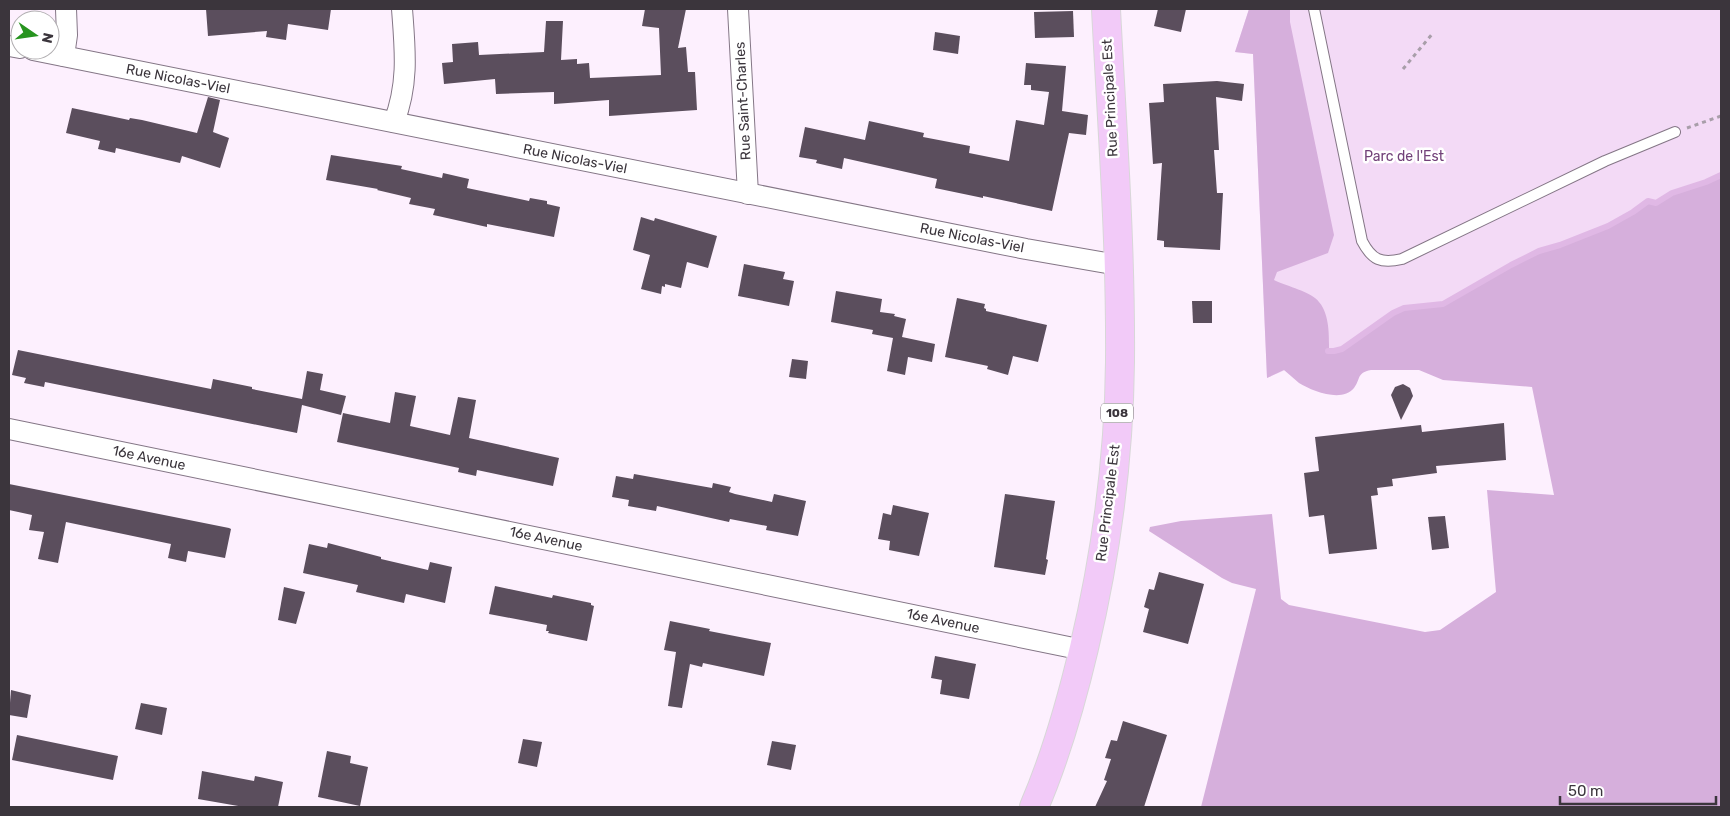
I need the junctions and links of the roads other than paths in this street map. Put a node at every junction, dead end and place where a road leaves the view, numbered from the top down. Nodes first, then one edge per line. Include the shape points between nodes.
1 (66, 9) edge
2 (402, 9) edge
3 (738, 9) edge
4 (1106, 9) edge
5 (1314, 9) edge
6 (60, 55) edge
7 (64, 56) junction
8 (394, 122) junction
9 (1675, 132) road end
10 (748, 194) junction
11 (1118, 265) junction
12 (9, 429) edge
13 (1083, 650) junction
14 (1034, 807) edge

1 - 7 street
2 - 8 street via 405,81
3 - 10 street, Rue Saint-Charles
4 - 11 main road, Rue Principale Est / 108
5 - 9 lane via 1362,241 1368,252 1378,259 1390,262 1402,259
6 - 7 street, Rue Nicolas-Viel
7 - 8 street, Rue Nicolas-Viel
8 - 10 street, Rue Nicolas-Viel
10 - 11 street, Rue Nicolas-Viel
11 - 13 main road, Rue Principale Est / 108 via 1120,364 1110,512
12 - 13 street, 16e Avenue
13 - 14 main road, Rue Principale Est / 108 via 1058,743

